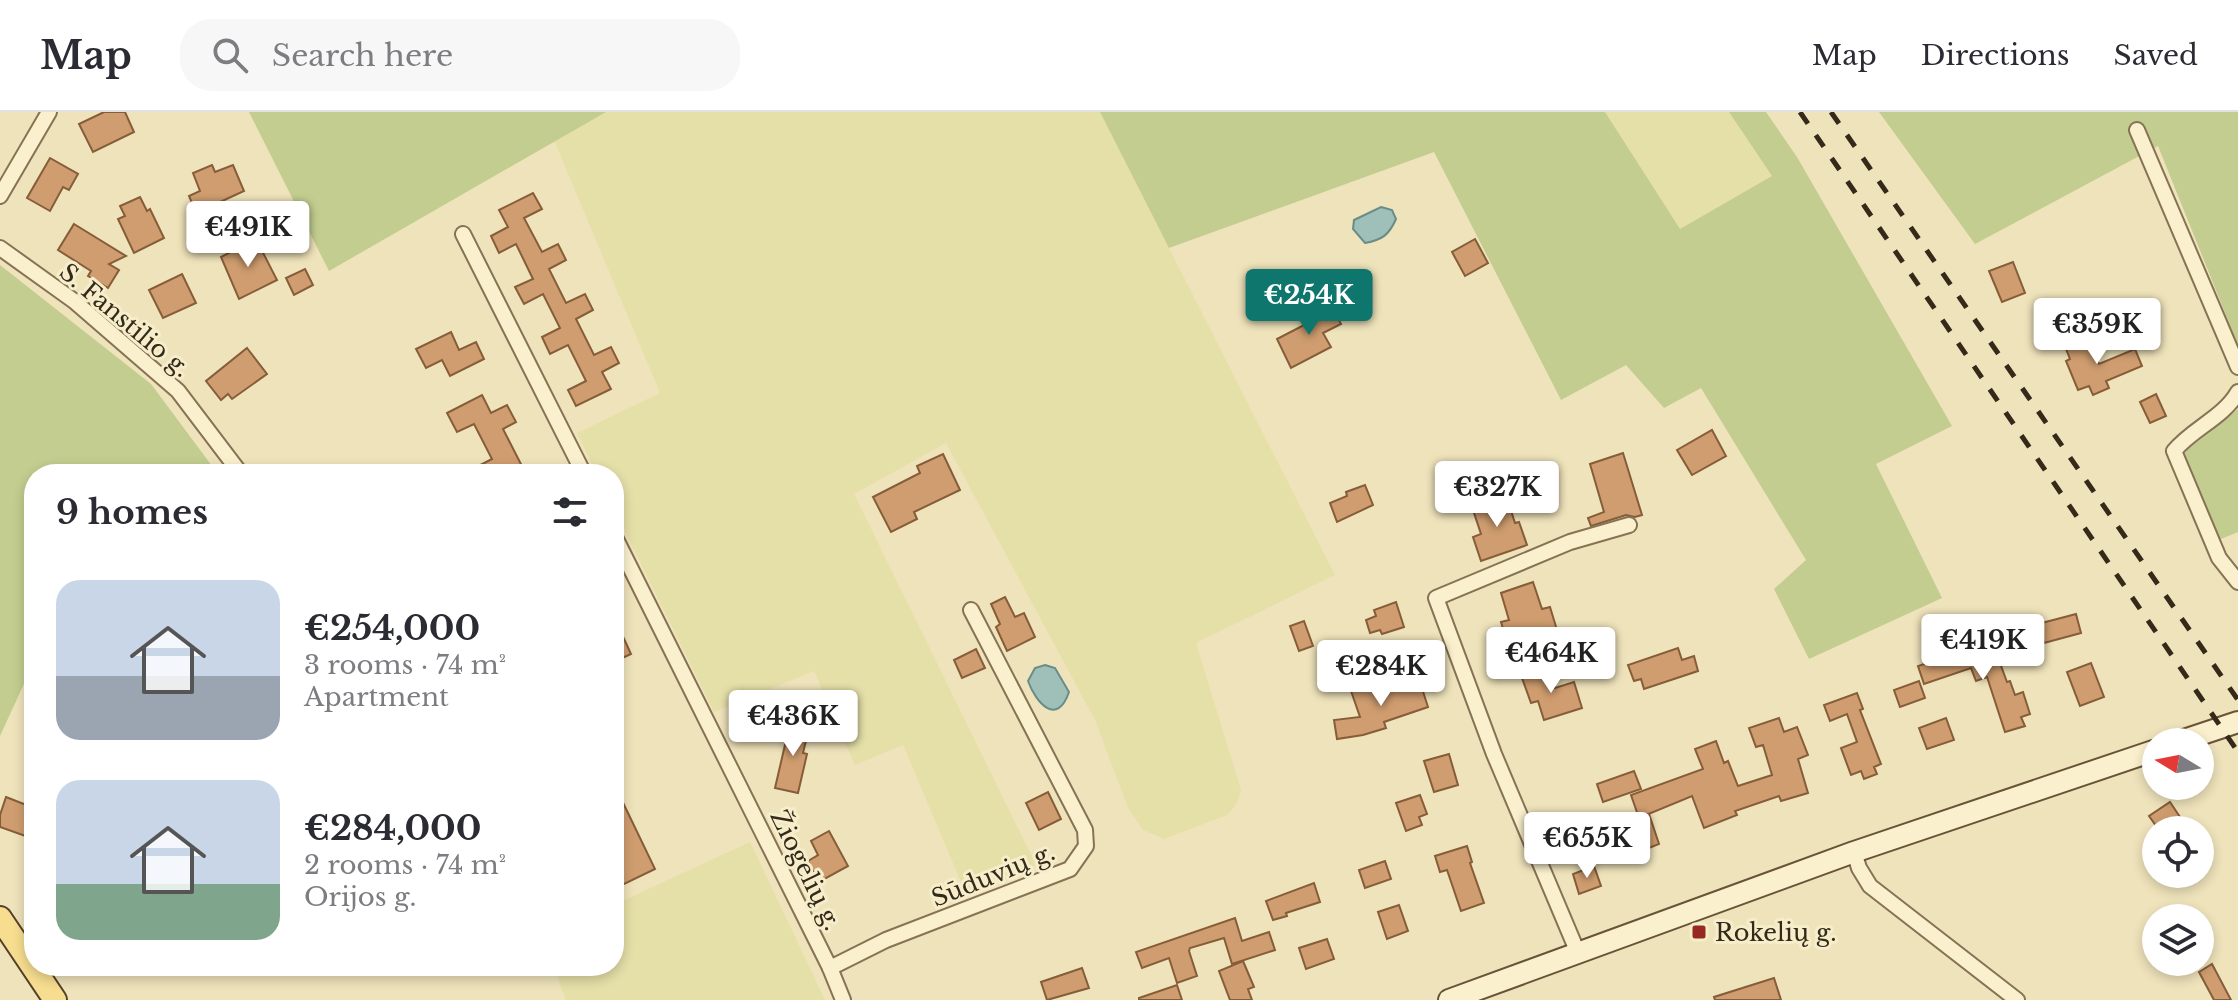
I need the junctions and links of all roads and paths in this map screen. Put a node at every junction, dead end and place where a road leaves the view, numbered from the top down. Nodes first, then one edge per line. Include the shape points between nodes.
1 (49, 112) edge
2 (2137, 130) dead end
3 (0, 196) edge
4 (463, 234) dead end
5 (0, 248) edge
6 (2238, 367) edge
7 (2238, 392) edge
8 (233, 464) edge
9 (579, 464) edge
10 (1629, 525) dead end
11 (624, 555) edge
12 (2238, 582) edge
13 (971, 610) dead end
14 (2238, 722) edge
15 (2214, 730) edge
16 (2142, 755) edge
17 (1854, 852) junction
18 (0, 918) edge
19 (1578, 953) junction
20 (24, 954) edge
21 (830, 968) junction
22 (39, 976) edge
23 (1456, 999) edge
24 (55, 1000) edge
25 (843, 1000) edge
26 (2017, 1000) edge

1 - 3 street
2 - 6 street
4 - 9 street
5 - 8 street, S. Fanstilio g. via 74,301 178,391
7 - 12 street via 2229,407 2174,451 2219,558
10 - 19 street via 1570,542 1436,598 1494,754
11 - 21 street, Žiogelių g.
13 - 21 street, Sūduvių g. via 1085,830 1086,846 1070,869 886,940
14 - 15 main road
16 - 17 main road
17 - 19 main road
17 - 26 street via 1870,886
18 - 20 main road
19 - 23 main road
21 - 25 street
22 - 24 main road

